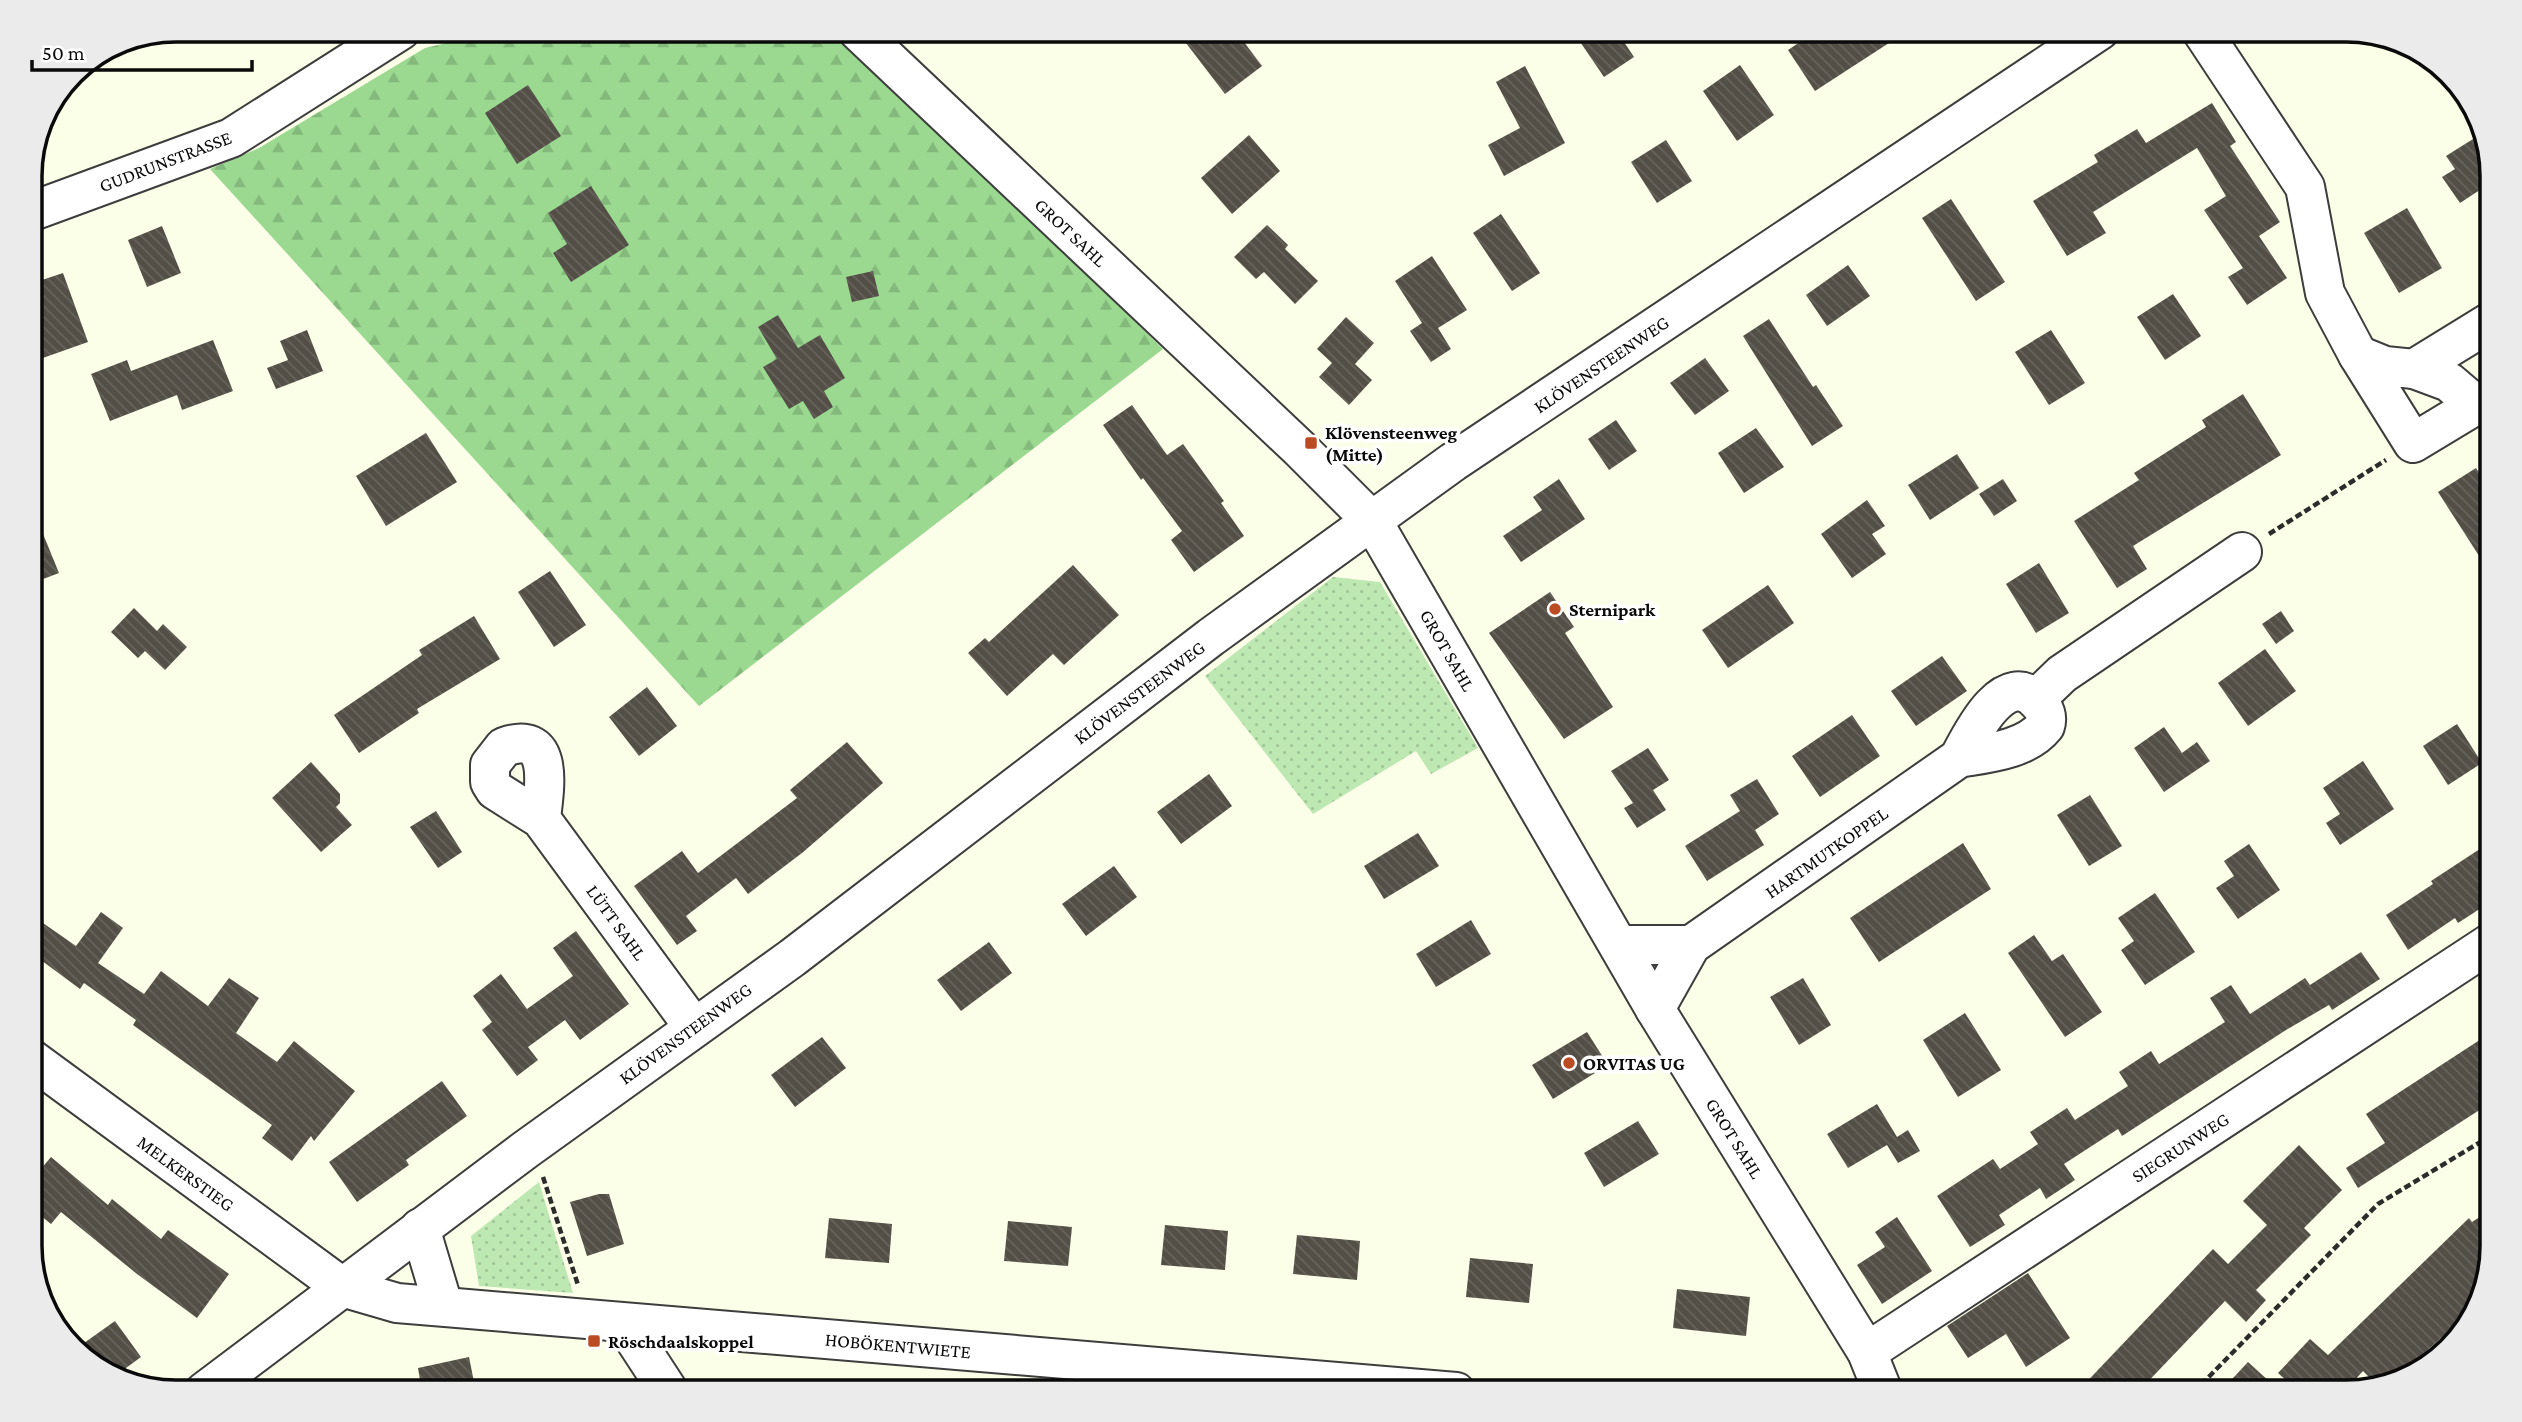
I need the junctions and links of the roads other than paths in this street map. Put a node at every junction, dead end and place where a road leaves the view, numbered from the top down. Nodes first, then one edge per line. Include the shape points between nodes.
1 (382, 42) edge
2 (870, 42) edge
3 (2082, 42) edge
4 (2209, 42) edge
5 (42, 208) edge
6 (2480, 328) edge
7 (2358, 355) junction
8 (2414, 369) junction
9 (2480, 413) edge
10 (2480, 418) edge
11 (1373, 522) junction
12 (2242, 552) road end
13 (541, 819) dead end
14 (1620, 945) junction
15 (1691, 946) junction
16 (2480, 950) edge
17 (1655, 1009) junction
18 (693, 1026) junction
19 (42, 1067) edge
20 (420, 1228) junction
21 (342, 1287) junction
22 (443, 1305) junction
23 (624, 1322) junction
24 (1867, 1352) junction
25 (220, 1380) edge
26 (661, 1380) edge
27 (1313, 1380) edge
28 (1878, 1380) edge

1 - 5 street, GUDRUNSTRASSE via 231,138
2 - 11 street, GROT SAHL
3 - 11 street, KLÖVENSTEENWEG via 1453,463
4 - 7 street via 2305,187 2325,293
6 - 8 street
7 - 8 street via 2385,366
7 - 10 street via 2413,443
8 - 9 street via 2449,382
11 - 14 street, GROT SAHL
11 - 18 street, KLÖVENSTEENWEG via 1211,637 792,958
12 - 15 street, HARTMUTKOPPEL via 2062,674 2036,699 2046,716 2040,732 2014,746 1959,758
13 - 18 street, LÜTT SAHL
14 - 15 street
14 - 17 street, GROT SAHL
15 - 17 street, HARTMUTKOPPEL
16 - 24 street, SIEGRUNWEG
17 - 24 street, GROT SAHL
18 - 20 street, KLÖVENSTEENWEG
19 - 21 street, MELKERSTIEG
20 - 21 street, KLÖVENSTEENWEG
20 - 22 street
21 - 22 street, HOBÖKENTWIETE via 397,1303
21 - 25 street, KLÖVENSTEENWEG
22 - 23 street, HOBÖKENTWIETE
23 - 26 street
23 - 27 street, HOBÖKENTWIETE
24 - 28 street, GROT SAHL

